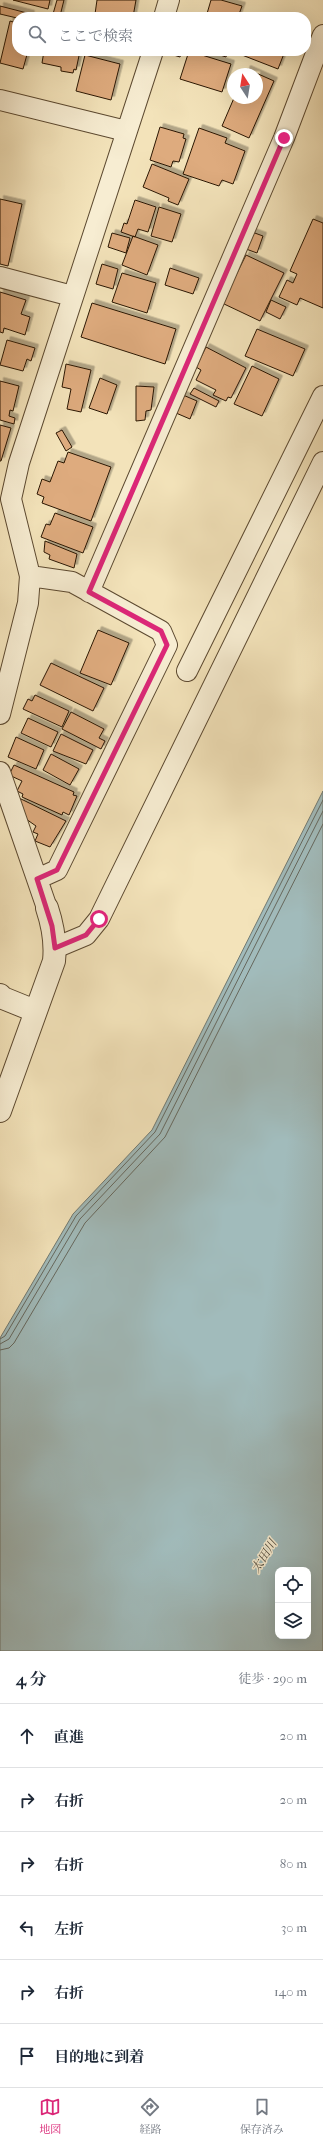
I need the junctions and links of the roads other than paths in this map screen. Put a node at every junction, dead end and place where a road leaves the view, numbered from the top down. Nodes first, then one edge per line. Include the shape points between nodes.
1 (169, 0) edge
2 (165, 12) edge
3 (323, 35) edge
4 (150, 56) edge
5 (0, 100) edge
6 (126, 131) junction
7 (0, 277) edge
8 (72, 296) junction
9 (323, 396) edge
10 (323, 462) edge
11 (6, 496) edge
12 (30, 576) junction
13 (89, 592) junction
14 (187, 671) dead end
15 (0, 714) edge
16 (0, 772) edge
17 (37, 879) junction
18 (47, 908) joint
19 (55, 948) junction
20 (0, 995) edge
21 (35, 1010) junction
22 (0, 1111) edge

1 - 2 street
3 - 13 street via 284,138
4 - 6 street
5 - 6 street
6 - 8 street
7 - 8 street
8 - 11 street via 19,463
9 - 14 street
10 - 19 street via 99,919 86,935
11 - 12 street
12 - 13 street via 72,582
12 - 15 street via 28,603
13 - 17 street via 161,631 167,645 57,870
16 - 17 street
17 - 18 street
18 - 19 street
19 - 21 street via 54,961
20 - 21 street
21 - 22 street

